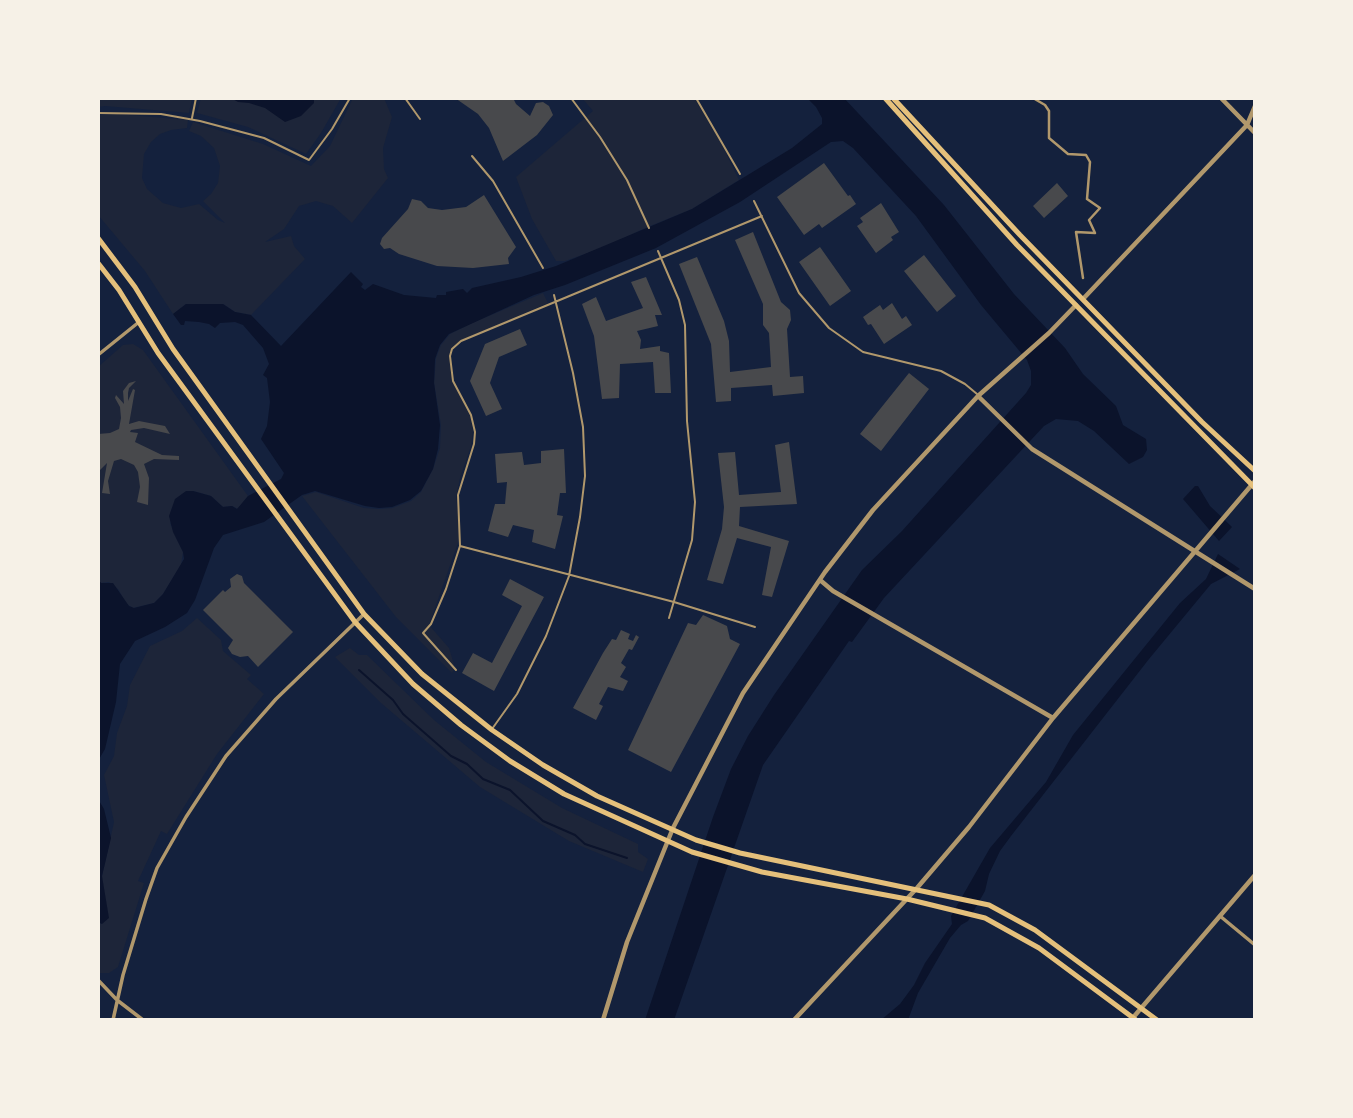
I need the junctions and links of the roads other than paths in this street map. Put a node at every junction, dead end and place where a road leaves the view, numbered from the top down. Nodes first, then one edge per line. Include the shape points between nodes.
1 (196, 98) edge
2 (350, 98) edge
3 (405, 98) edge
4 (571, 98) edge
5 (696, 98) edge
6 (885, 98) edge
7 (893, 98) edge
8 (1033, 98) edge
9 (1221, 98) edge
10 (1255, 106) edge
11 (98, 113) edge
12 (420, 119) dead end
13 (192, 120) junction
14 (1247, 125) junction
15 (1255, 132) edge
16 (472, 156) dead end
17 (740, 174) dead end
18 (754, 201) dead end
19 (761, 216) junction
20 (649, 228) dead end
21 (98, 238) edge
22 (658, 251) dead end
23 (660, 259) junction
24 (98, 263) edge
25 (543, 268) dead end
26 (1083, 278) dead end
27 (554, 295) dead end
28 (1083, 299) junction
29 (556, 302) junction
30 (1076, 305) junction
31 (151, 314) junction
32 (139, 322) junction
33 (98, 355) edge
34 (978, 396) junction
35 (1255, 471) edge
36 (1254, 484) edge
37 (460, 546) junction
38 (1193, 551) junction
39 (569, 576) junction
40 (820, 580) junction
41 (1255, 589) edge
42 (674, 602) junction
43 (364, 614) junction
44 (669, 618) dead end
45 (355, 622) junction
46 (755, 627) dead end
47 (456, 670) dead end
48 (1053, 718) junction
49 (492, 730) junction
50 (673, 828) junction
51 (668, 839) junction
52 (1255, 875) edge
53 (917, 888) junction
54 (907, 899) junction
55 (1220, 916) junction
56 (1255, 946) edge
57 (98, 979) edge
58 (117, 1000) junction
59 (1142, 1009) junction
60 (1133, 1019) edge
61 (113, 1020) edge
62 (143, 1020) edge
63 (603, 1020) edge
64 (794, 1020) edge
65 (1157, 1020) edge

1 - 13 lane
2 - 13 lane via 309,160 264,138
3 - 12 lane
4 - 20 lane via 627,180
5 - 17 lane
6 - 30 main road
7 - 28 main road
8 - 26 street via 1049,111 1049,138 1068,154 1086,155 1090,162 1087,199 1100,208 1089,220 1095,233 1076,232
9 - 14 street
10 - 14 street
11 - 13 lane via 161,114
14 - 15 street
14 - 28 street
16 - 25 lane via 493,181
18 - 19 lane
19 - 23 lane
19 - 34 lane via 799,293 829,328 863,352 927,366 965,384
21 - 31 main road
22 - 23 lane
23 - 29 lane
23 - 42 lane via 685,325 695,502 692,540
24 - 32 main road
27 - 29 lane
28 - 30 street
28 - 35 main road
29 - 37 lane via 461,341 450,356 453,381 475,432 458,495
29 - 39 lane via 583,427 585,476
30 - 34 street
30 - 36 main road
31 - 32 main road
31 - 43 main road
32 - 33 street
32 - 45 main road
34 - 38 street via 1032,449
34 - 40 street via 873,510
36 - 38 street
37 - 39 lane
37 - 47 lane via 431,624 422,633
38 - 41 street
38 - 48 street
39 - 42 lane
39 - 49 lane via 517,694
40 - 48 street
40 - 50 street via 743,693
42 - 44 lane
42 - 46 lane
43 - 45 street
43 - 49 main road via 422,674
45 - 51 main road via 413,684 510,761 564,794
45 - 58 street via 283,691 226,756 186,817 157,868
48 - 53 street
49 - 50 main road via 569,781
50 - 51 street
50 - 53 main road via 740,853
51 - 54 main road via 737,866
51 - 63 street via 627,942
52 - 55 street
53 - 54 street
53 - 59 main road via 989,905 1035,930
54 - 60 main road via 985,918 1039,948
54 - 64 street
55 - 56 street
55 - 59 street
57 - 58 street
58 - 61 street
58 - 62 street
59 - 60 street
59 - 65 main road

